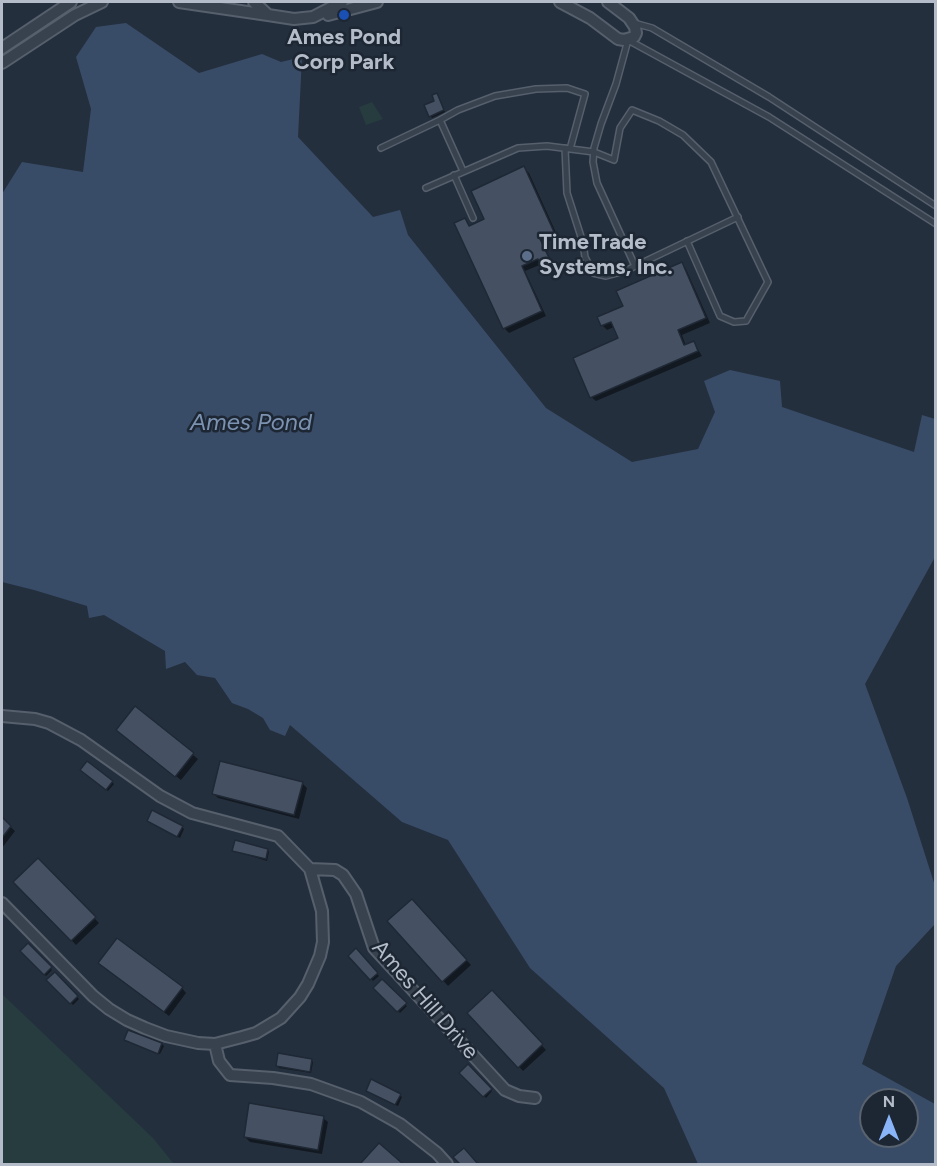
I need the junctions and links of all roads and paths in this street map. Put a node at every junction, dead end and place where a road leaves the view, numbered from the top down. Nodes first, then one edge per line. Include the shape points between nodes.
1 (71, 2) edge
2 (102, 2) edge
3 (179, 2) edge
4 (254, 2) edge
5 (342, 2) edge
6 (377, 2) edge
7 (560, 2) edge
8 (608, 2) edge
9 (268, 15) junction
10 (313, 17) junction
11 (632, 23) junction
12 (628, 40) junction
13 (2, 48) edge
14 (2, 63) edge
15 (440, 120) junction
16 (381, 148) dead end
17 (568, 149) junction
18 (594, 152) junction
19 (463, 171) junction
20 (454, 175) junction
21 (426, 188) dead end
22 (936, 206) edge
23 (738, 217) junction
24 (473, 219) dead end
25 (936, 225) edge
26 (687, 241) junction
27 (635, 266) junction
28 (2, 716) edge
29 (310, 869) junction
30 (2, 903) edge
31 (215, 1044) junction
32 (535, 1098) dead end
33 (447, 1164) edge

1 - 13 street
2 - 14 street
3 - 9 street
4 - 9 street
5 - 10 street
6 - 10 street
7 - 12 street via 618,39
8 - 11 street
9 - 10 street
11 - 12 street via 636,33
11 - 22 lane via 652,28 769,98
12 - 18 lane
12 - 25 lane via 769,117
15 - 16 lane
15 - 17 lane via 495,96 567,88 585,94
15 - 19 lane
17 - 18 lane
17 - 19 lane via 518,148
17 - 27 lane via 567,193 592,273 606,276
18 - 23 lane via 614,160 620,128 632,110 659,121 683,135 711,162
18 - 27 lane via 597,183
19 - 20 lane
20 - 21 lane
20 - 24 lane
23 - 26 lane
23 - 26 lane via 768,282 746,321 734,322 720,316
26 - 27 lane
28 - 29 street via 35,719 58,727 192,813 278,836
29 - 31 street via 323,927 315,971 300,997 281,1018 256,1033
29 - 32 street, Ames Hill Drive via 335,870 343,875 356,894 374,948 505,1090
30 - 31 street via 109,1009 166,1036
31 - 33 street via 219,1061 230,1075 311,1084 361,1102 400,1124

